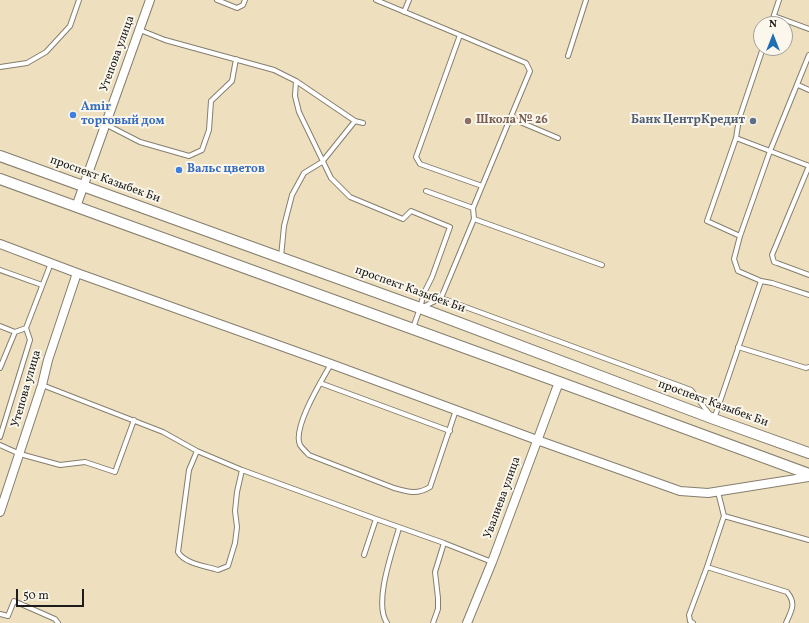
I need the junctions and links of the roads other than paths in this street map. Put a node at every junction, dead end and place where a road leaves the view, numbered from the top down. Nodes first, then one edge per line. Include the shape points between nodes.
1 (80, 0) edge
2 (150, 0) edge
3 (217, 0) edge
4 (245, 0) edge
5 (376, 0) edge
6 (410, 0) edge
7 (586, 0) edge
8 (779, 0) edge
9 (404, 12) junction
10 (774, 16) edge
11 (793, 23) edge
12 (809, 29) edge
13 (140, 30) junction
14 (460, 35) junction
15 (809, 55) edge
16 (568, 56) dead end
17 (760, 56) edge
18 (236, 59) junction
19 (0, 67) edge
20 (296, 81) junction
21 (798, 85) junction
22 (809, 90) edge
23 (512, 114) junction
24 (355, 121) junction
25 (105, 124) junction
26 (363, 124) dead end
27 (558, 138) dead end
28 (736, 138) junction
29 (770, 151) junction
30 (0, 156) edge
31 (322, 162) junction
32 (0, 179) edge
33 (83, 186) junction
34 (482, 186) junction
35 (426, 191) dead end
36 (76, 207) junction
37 (473, 208) junction
38 (474, 219) junction
39 (740, 236) junction
40 (0, 244) edge
41 (281, 257) junction
42 (51, 262) junction
43 (602, 265) dead end
44 (0, 270) edge
45 (77, 274) junction
46 (809, 275) edge
47 (761, 281) junction
48 (42, 285) junction
49 (809, 295) edge
50 (441, 298) junction
51 (420, 308) junction
52 (0, 326) edge
53 (26, 328) junction
54 (412, 328) junction
55 (15, 332) junction
56 (738, 347) junction
57 (331, 364) junction
58 (809, 367) edge
59 (0, 368) edge
60 (560, 382) junction
61 (320, 383) junction
62 (42, 386) junction
63 (456, 410) junction
64 (714, 419) junction
65 (134, 420) junction
66 (450, 430) junction
67 (0, 437) edge
68 (537, 440) junction
69 (0, 445) edge
70 (197, 451) junction
71 (809, 453) edge
72 (20, 454) junction
73 (242, 470) junction
74 (809, 474) edge
75 (809, 477) edge
76 (718, 491) junction
77 (0, 512) edge
78 (724, 516) junction
79 (376, 519) junction
80 (399, 528) junction
81 (809, 540) edge
82 (444, 543) junction
83 (364, 555) dead end
84 (492, 562) junction
85 (707, 567) junction
86 (0, 614) edge
87 (58, 623) edge
88 (387, 623) edge
89 (433, 623) edge
90 (468, 623) edge
91 (692, 623) edge
92 (786, 623) edge

1 - 19 lane via 70,26 46,52 27,63
2 - 13 street, Утепова улица
3 - 4 lane via 237,8 243,5
5 - 9 lane
6 - 9 lane
7 - 16 lane
8 - 10 lane
9 - 14 lane
11 - 12 lane
13 - 18 lane via 165,40
13 - 25 street, Утепова улица
14 - 23 lane via 526,63 530,71
14 - 34 lane via 416,158 420,164
15 - 21 lane
17 - 28 lane via 739,119
18 - 20 lane via 274,70
18 - 25 lane via 232,81 211,101 209,130 202,150 189,156 140,142
20 - 24 lane
20 - 31 lane via 295,96 299,112
21 - 22 lane
21 - 29 lane
23 - 27 lane via 513,119
23 - 34 lane
24 - 26 lane
24 - 31 lane
25 - 33 street, Утепова улица
28 - 29 lane
28 - 39 lane via 707,221
29 - 39 lane
29 - 46 lane via 809,166 772,255 774,262
30 - 33 street, проспект Казыбек Би
31 - 41 lane via 304,173 292,195 284,226
31 - 51 lane via 331,178 350,197 403,219 410,211 450,227
32 - 36 street
33 - 36 street, Утепова улица
33 - 41 street, проспект Казыбек Би
34 - 37 lane
35 - 37 lane
36 - 54 street
37 - 38 lane
38 - 43 lane
38 - 50 lane
39 - 47 lane via 734,259 738,271
40 - 42 street
41 - 51 street, проспект Казыбек Би
42 - 45 street
42 - 48 lane
44 - 48 lane
45 - 57 street
45 - 62 street, Утепова улица via 48,360
47 - 49 lane
47 - 56 lane
48 - 53 lane
50 - 51 lane
50 - 64 lane via 691,390
51 - 54 lane
51 - 64 street, проспект Казыбек Би
52 - 55 lane
53 - 55 lane
53 - 67 lane via 30,340
54 - 60 street
55 - 59 lane
56 - 58 lane
56 - 64 lane
57 - 61 lane
57 - 63 street
60 - 68 street, Увалиева улица
60 - 74 street
61 - 66 lane
61 - 66 lane via 300,429 300,445 309,455 394,488 422,492 430,487
62 - 65 lane
62 - 72 street, Утепова улица
63 - 66 lane
63 - 68 street
64 - 71 street, проспект Казыбек Би
65 - 70 lane via 163,432
65 - 72 lane via 115,472 85,462 60,465
68 - 76 street via 680,491
68 - 84 street, Увалиева улица
69 - 72 lane
70 - 73 lane
70 - 73 lane via 189,470 178,552 187,560 218,570 228,566 235,543 235,511
72 - 77 street, Утепова улица
73 - 79 lane
75 - 76 street
76 - 78 lane
78 - 81 lane
78 - 85 lane
79 - 80 lane
79 - 83 lane
80 - 82 lane
80 - 88 lane via 383,584 382,609
82 - 84 lane
82 - 89 lane via 435,572 438,609
84 - 90 street, Увалиева улица
85 - 91 lane via 689,614
85 - 92 lane via 787,592 792,598 793,606
86 - 87 lane via 8,616 14,601 55,619

